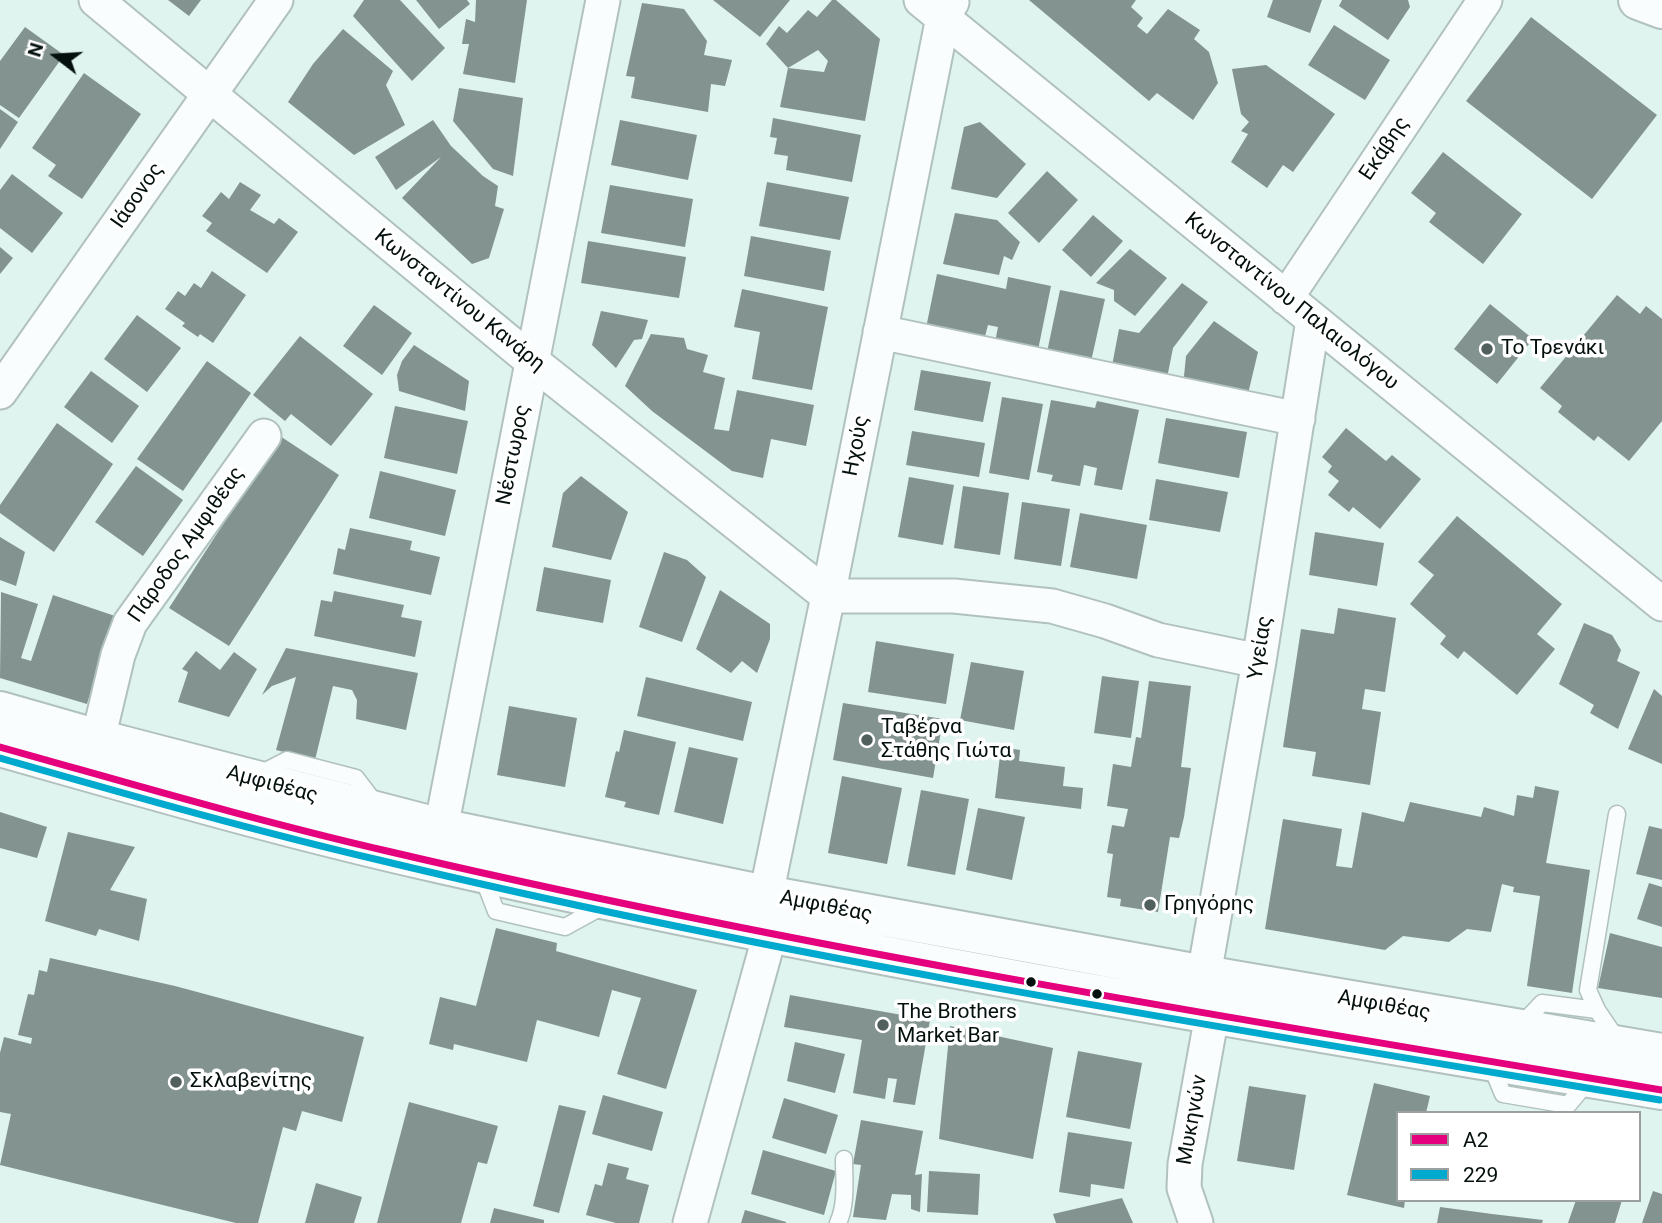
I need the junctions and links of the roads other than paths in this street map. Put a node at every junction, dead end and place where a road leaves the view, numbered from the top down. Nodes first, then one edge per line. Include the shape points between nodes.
1 (96, 0) edge
2 (276, 0) edge
3 (603, 0) edge
4 (1485, 0) edge
5 (1638, 0) edge
6 (939, 6) edge
7 (1662, 9) edge
8 (209, 96) junction
9 (1286, 298) junction
10 (1313, 320) junction
11 (880, 332) junction
12 (533, 362) junction
13 (5, 374) edge
14 (1298, 419) junction
15 (264, 436) dead end
16 (828, 596) junction
17 (1662, 604) edge
18 (1259, 661) junction
19 (0, 712) edge
20 (98, 739) junction
21 (0, 747) edge
22 (1617, 814) dead end
23 (441, 828) junction
24 (766, 895) junction
25 (771, 934) junction
26 (1204, 975) junction
27 (1597, 1010) junction
28 (1212, 1015) junction
29 (1518, 1028) junction
30 (1622, 1046) junction
31 (1662, 1053) edge
32 (1662, 1090) edge
33 (844, 1158) dead end
34 (690, 1223) edge
35 (838, 1223) edge
36 (1196, 1223) edge

1 - 8 street, Κωνσταντίνου Κανάρη
2 - 8 street, Ιάσονος
3 - 12 street, Νέστωρος
4 - 9 street, Εκάβης
5 - 7 main road
6 - 9 street, Κωνσταντίνου Παλαιολόγου
6 - 11 street, Ηχούς
8 - 12 street, Κωνσταντίνου Κανάρη
8 - 13 street, Ιάσονος
9 - 10 street, Κωνσταντίνου Παλαιολόγου
10 - 14 street, Υγείας
10 - 17 street, Κωνσταντίνου Παλαιολόγου
11 - 14 street
11 - 16 street, Ηχούς
12 - 16 street, Κωνσταντίνου Κανάρη
12 - 23 street, Νέστωρος
14 - 18 street, Υγείας
15 - 20 street, Πάροδος Αμφιθέας via 130,623
16 - 18 street via 954,596 1052,606 1158,640
16 - 24 street, Ηχούς
18 - 26 street, Υγείας
19 - 20 main road, Αμφιθέας
20 - 23 main road, Αμφιθέας
21 - 25 main road, Αμφιθέας via 481,873
22 - 27 lane via 1588,990
23 - 24 main road, Αμφιθέας
24 - 26 main road, Αμφιθέας
25 - 28 main road, Αμφιθέας
25 - 34 street
26 - 29 main road, Αμφιθέας
27 - 29 lane via 1542,1003
27 - 30 lane
28 - 32 main road, Αμφιθέας
28 - 36 street, Μυκηνών via 1185,1164 1184,1188
29 - 30 main road, Αμφιθέας
30 - 31 main road, Αμφιθέας
33 - 35 lane

